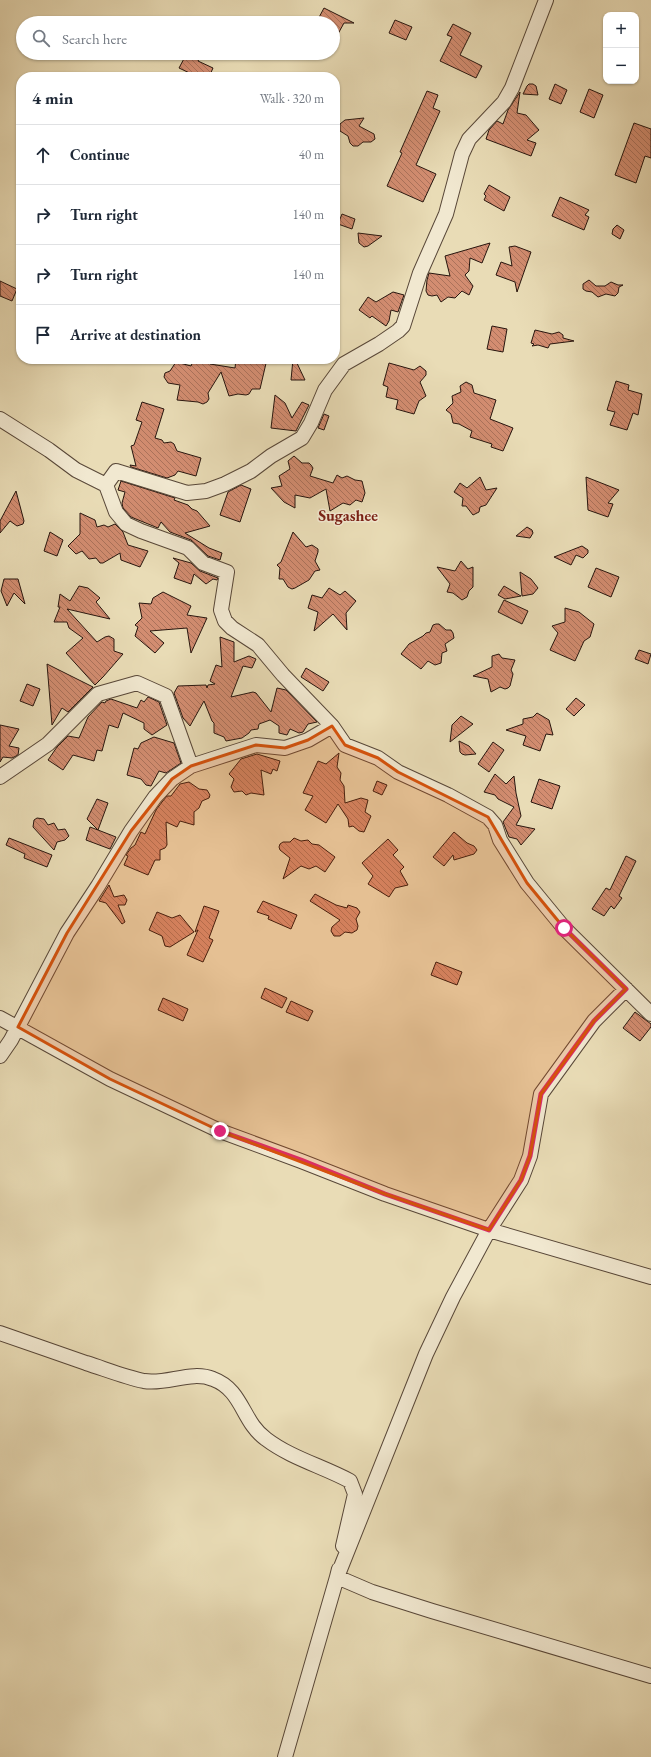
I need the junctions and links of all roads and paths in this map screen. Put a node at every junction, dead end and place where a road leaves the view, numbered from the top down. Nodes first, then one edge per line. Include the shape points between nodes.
1 (546, 0) edge
2 (0, 419) edge
3 (106, 485) junction
4 (332, 726) junction
5 (191, 766) junction
6 (0, 777) edge
7 (626, 989) junction
8 (651, 1014) edge
9 (0, 1018) edge
10 (18, 1027) junction
11 (0, 1056) edge
12 (489, 1230) junction
13 (651, 1277) edge
14 (0, 1333) edge
15 (338, 1577) junction
16 (651, 1676) edge
17 (285, 1757) edge

1 - 3 street via 512,88 504,102 469,139 462,154 446,214 420,273 402,326 379,344 344,364 325,390 302,438 251,471 206,491 187,493 116,472
2 - 3 street via 50,450 76,470
3 - 4 street via 116,512 126,524 188,548 203,563 227,572 221,610 224,621 258,645
4 - 5 street via 308,740 285,748 256,745
4 - 7 street via 345,744 378,758 398,772 488,817 495,825 500,840 526,883 564,928
5 - 6 street via 166,696 137,683 98,694 48,744
5 - 10 street via 156,797 131,831 67,933
7 - 8 street
7 - 12 street via 594,1021 541,1094 530,1156 521,1180
9 - 10 street
10 - 11 street
10 - 12 street via 110,1079 220,1131 385,1194
12 - 13 street
12 - 15 street via 426,1354
14 - 15 street via 144,1381 162,1382 191,1376 212,1378 226,1385 265,1439 306,1462 350,1481 355,1494
15 - 16 street via 372,1592 432,1611
15 - 17 street

